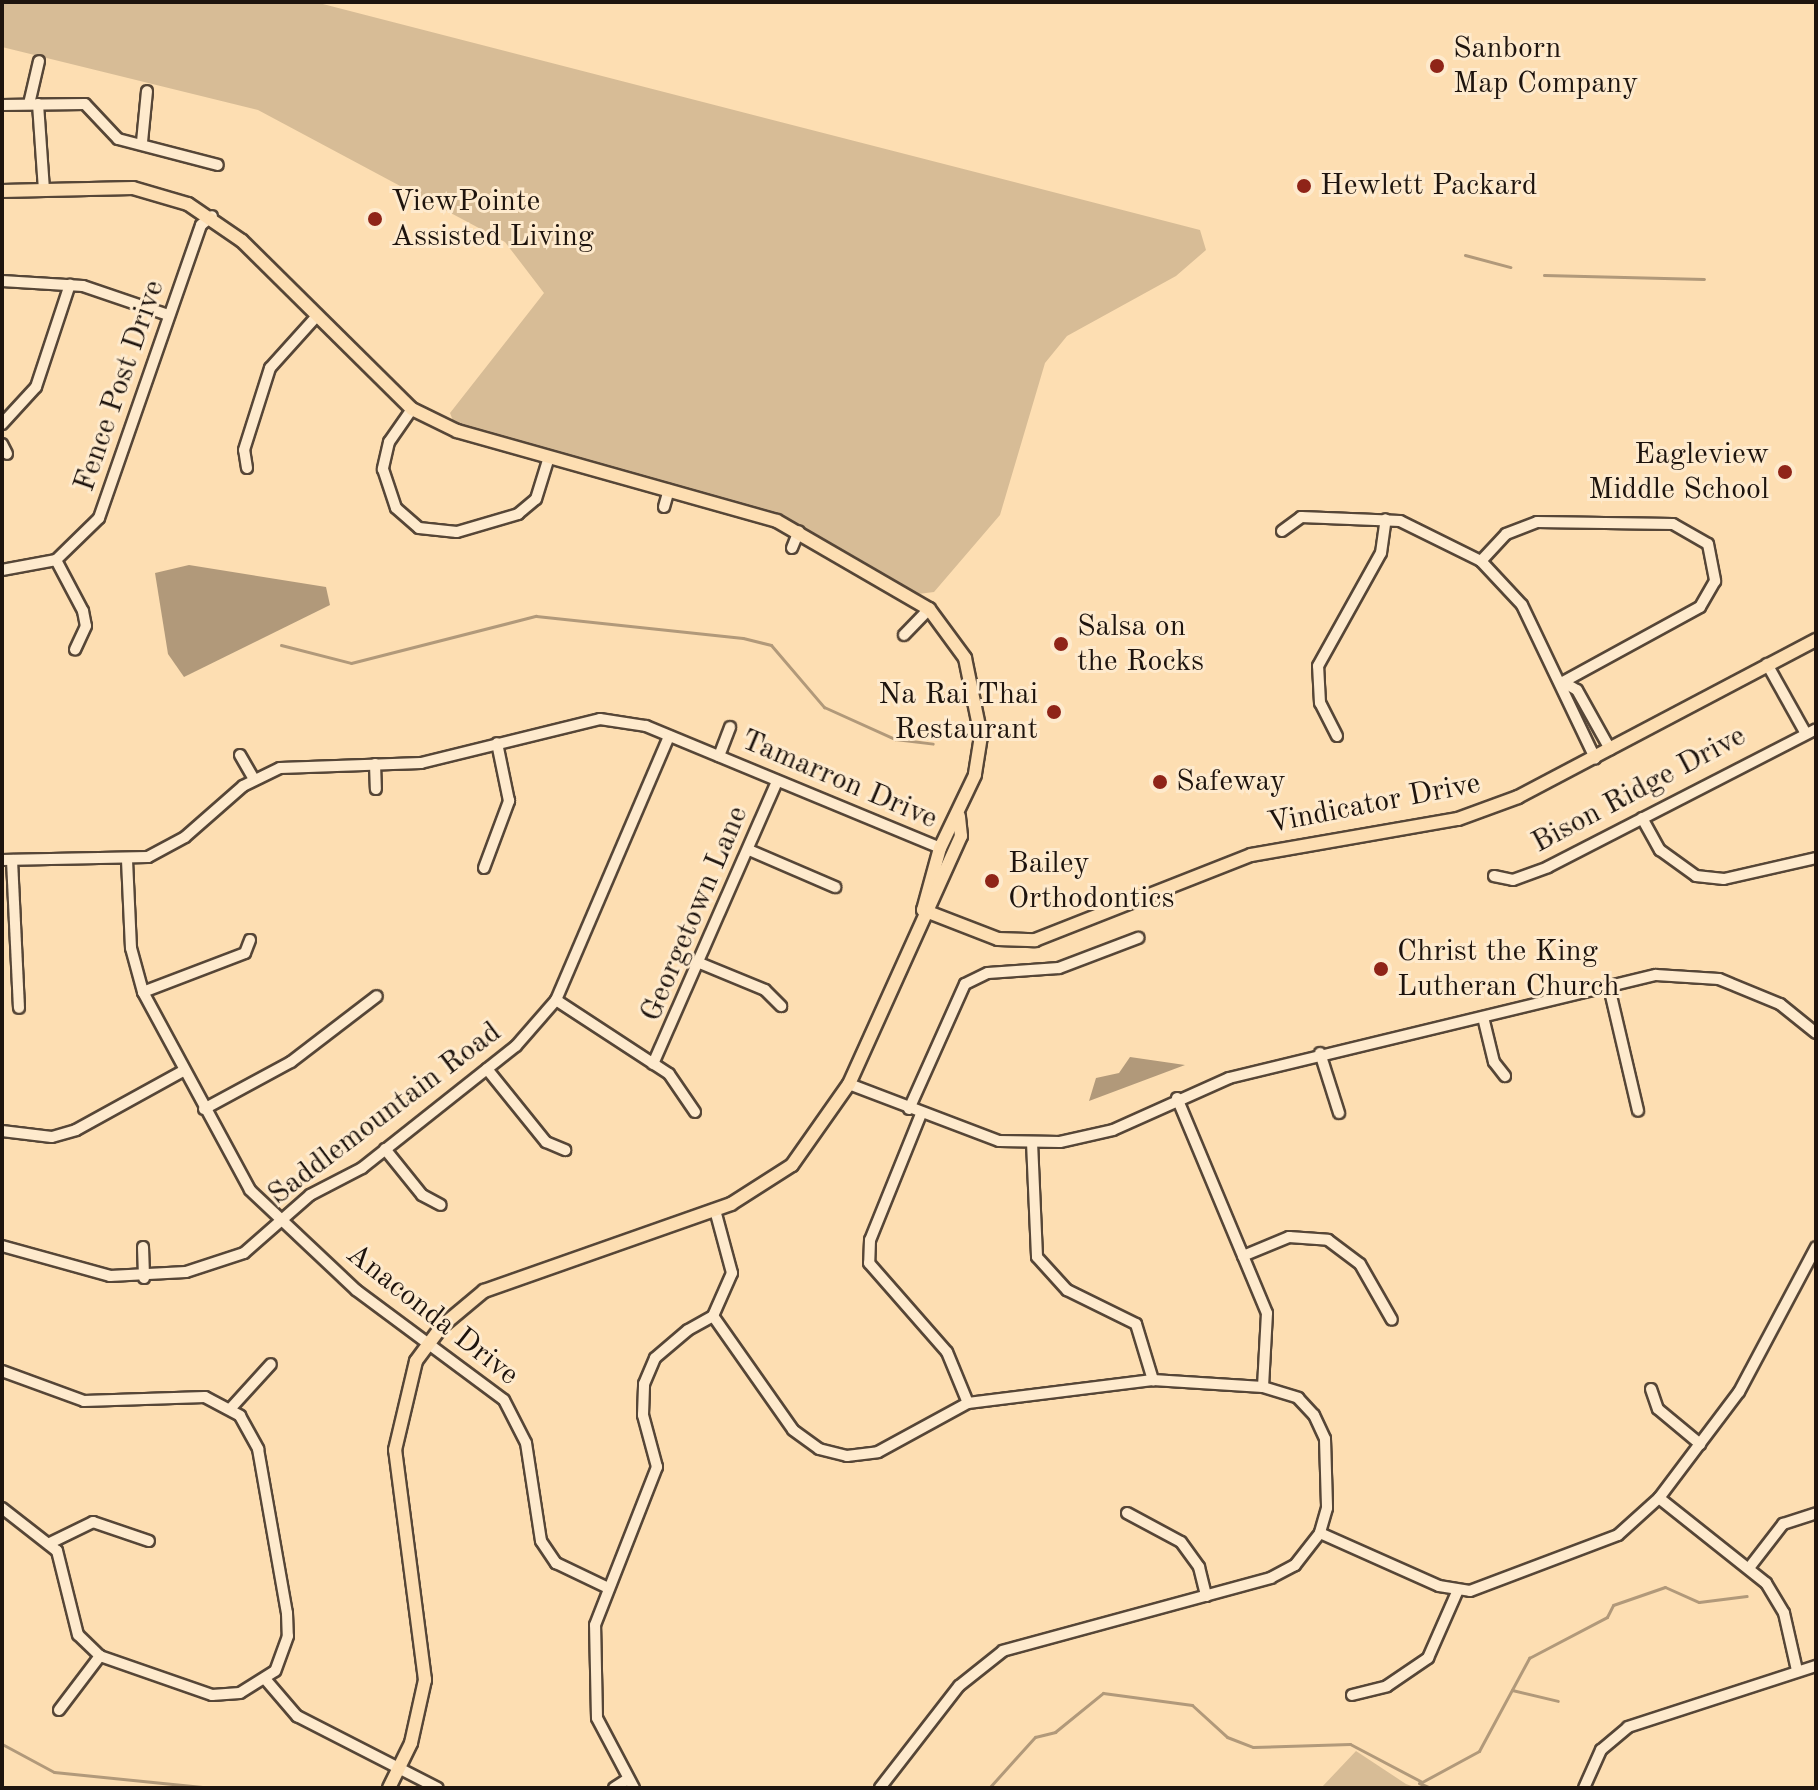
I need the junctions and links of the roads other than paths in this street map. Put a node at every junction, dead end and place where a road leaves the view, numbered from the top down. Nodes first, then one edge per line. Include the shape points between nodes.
1 (39, 61) dead end
2 (147, 91) dead end
3 (34, 104) junction
4 (2, 105) edge
5 (142, 142) junction
6 (218, 165) dead end
7 (44, 189) junction
8 (2, 191) edge
9 (212, 216) junction
10 (2, 281) edge
11 (70, 284) junction
12 (168, 315) junction
13 (316, 317) junction
14 (412, 409) junction
15 (2, 424) edge
16 (549, 457) junction
17 (247, 468) dead end
18 (669, 490) junction
19 (664, 507) dead end
20 (1386, 519) junction
21 (799, 531) junction
22 (1282, 531) dead end
23 (792, 548) dead end
24 (56, 560) junction
25 (1481, 561) junction
26 (2, 570) edge
27 (929, 609) junction
28 (904, 635) dead end
29 (1816, 640) edge
30 (75, 650) dead end
31 (1767, 664) junction
32 (1563, 682) junction
33 (730, 727) dead end
34 (1810, 731) edge
35 (669, 736) junction
36 (1337, 736) dead end
37 (497, 743) junction
38 (1610, 749) junction
39 (240, 755) dead end
40 (719, 756) junction
41 (1595, 758) junction
42 (375, 764) junction
43 (254, 779) junction
44 (777, 781) junction
45 (376, 789) dead end
46 (959, 816) junction
47 (1642, 818) junction
48 (940, 848) junction
49 (749, 850) junction
50 (1816, 858) edge
51 (7, 860) edge
52 (127, 860) junction
53 (484, 868) dead end
54 (1494, 876) dead end
55 (835, 887) dead end
56 (923, 910) junction
57 (1138, 938) dead end
58 (250, 940) dead end
59 (702, 964) junction
60 (1609, 987) junction
61 (143, 992) junction
62 (377, 996) dead end
63 (556, 1000) junction
64 (781, 1006) dead end
65 (19, 1008) dead end
66 (1483, 1017) junction
67 (1816, 1033) edge
68 (1320, 1053) junction
69 (653, 1064) junction
70 (487, 1069) junction
71 (183, 1071) junction
72 (1505, 1076) dead end
73 (849, 1084) junction
74 (1177, 1098) junction
75 (204, 1109) junction
76 (909, 1109) junction
77 (1638, 1111) dead end
78 (695, 1112) dead end
79 (1339, 1113) dead end
80 (921, 1114) junction
81 (2, 1131) edge
82 (1032, 1142) junction
83 (385, 1149) junction
84 (565, 1150) dead end
85 (441, 1205) dead end
86 (715, 1210) junction
87 (284, 1221) junction
88 (2, 1246) edge
89 (143, 1247) dead end
90 (1816, 1247) edge
91 (1243, 1256) junction
92 (144, 1278) junction
93 (713, 1316) junction
94 (1392, 1320) dead end
95 (427, 1343) junction
96 (271, 1364) dead end
97 (2, 1371) edge
98 (1153, 1380) junction
99 (1263, 1387) junction
100 (1651, 1389) dead end
101 (968, 1403) junction
102 (231, 1408) junction
103 (1700, 1444) junction
104 (1659, 1498) junction
105 (2, 1508) edge
106 (1127, 1513) dead end
107 (1816, 1513) edge
108 (1320, 1533) junction
109 (149, 1541) dead end
110 (50, 1543) junction
111 (1749, 1568) junction
112 (606, 1587) junction
113 (1458, 1590) junction
114 (1206, 1596) junction
115 (100, 1656) junction
116 (1816, 1666) edge
117 (1797, 1670) junction
118 (266, 1680) junction
119 (1352, 1695) dead end
120 (59, 1710) dead end
121 (399, 1770) junction
122 (631, 1784) edge
123 (389, 1788) edge
124 (438, 1788) edge
125 (614, 1788) edge
126 (880, 1788) edge
127 (1584, 1788) edge

1 - 3 street
2 - 5 street
3 - 4 street
3 - 5 street via 85,104 111,135
3 - 7 street
5 - 6 street
7 - 8 main road
7 - 9 main road via 133,188
9 - 12 street, Fence Post Drive via 201,225
9 - 13 main road
10 - 11 street
11 - 12 street
11 - 15 street via 36,387
12 - 24 street, Fence Post Drive via 107,502 89,532
13 - 14 main road
13 - 17 street via 270,368 244,450
14 - 16 main road
14 - 16 street via 389,442 383,469 396,508 417,532 457,532 518,514 536,499
16 - 18 main road
18 - 19 street
18 - 21 main road
20 - 22 street via 1301,517
20 - 25 street via 1426,529
20 - 36 street via 1381,553 1318,666 1320,703
21 - 23 street
21 - 27 main road
24 - 26 street
24 - 30 street via 83,611 86,626
25 - 32 street via 1515,594
25 - 32 street via 1506,534 1537,522 1673,524 1708,544 1715,581 1700,607
27 - 28 street
27 - 46 main road via 965,658 981,713 980,756
29 - 31 main road, Vindicator Drive
31 - 34 street, Bison Ridge Drive
31 - 38 main road, Vindicator Drive
32 - 38 street via 1577,690
32 - 41 street via 1564,699
33 - 40 street, Tamarron Drive
34 - 47 street, Bison Ridge Drive
35 - 37 street, Tamarron Drive via 600,719
35 - 40 street, Tamarron Drive
35 - 63 street, Saddlemountain Road
37 - 42 street, Tamarron Drive via 421,763
37 - 53 street via 509,801
38 - 41 main road, Vindicator Drive
39 - 43 street
40 - 44 street, Tamarron Drive
41 - 56 main road, Vindicator Drive via 1477,813 1251,855 1055,936 998,939
42 - 43 street, Tamarron Drive via 290,766
42 - 45 street
43 - 52 street, Tamarron Drive via 175,845
44 - 48 street, Tamarron Drive
44 - 49 street, Georgetown Lane
46 - 48 main road
46 - 56 main road via 961,836
47 - 50 street via 1660,850 1696,876 1724,879
47 - 54 street, Bison Ridge Drive via 1548,867 1513,880
48 - 56 main road
49 - 55 street
49 - 59 street, Georgetown Lane
51 - 52 street, Tamarron Drive
51 - 65 street
52 - 61 street, Anaconda Drive via 131,948
56 - 73 main road
57 - 76 street via 1059,968 988,973 965,984
58 - 61 street via 245,953
59 - 64 street via 765,990
59 - 69 street, Georgetown Lane
60 - 66 street
60 - 67 street via 1699,973 1780,1004
60 - 77 street
61 - 71 street, Anaconda Drive
62 - 75 street via 291,1062
63 - 69 street
63 - 70 street, Saddlemountain Road
66 - 68 street
66 - 72 street via 1494,1062
68 - 74 street
68 - 79 street
69 - 78 street via 679,1084
70 - 83 street, Saddlemountain Road
70 - 84 street via 546,1142
71 - 75 street, Anaconda Drive
71 - 81 street via 76,1130 52,1137
73 - 76 street
73 - 86 main road via 792,1165
74 - 82 street via 1098,1135
74 - 91 street
75 - 87 street, Anaconda Drive via 250,1190
76 - 80 street
80 - 82 street via 999,1141
80 - 101 street via 870,1240 869,1263 947,1352
82 - 98 street via 1037,1257 1067,1290 1136,1324
83 - 85 street via 422,1195
83 - 87 street, Saddlemountain Road
86 - 93 street via 732,1273
86 - 95 main road via 501,1283 469,1301
87 - 92 street, Saddlemountain Road via 231,1259
87 - 95 street, Anaconda Drive via 356,1290
88 - 92 street, Saddlemountain Road
89 - 92 street
90 - 103 street via 1739,1392
91 - 94 street via 1289,1237 1328,1240 1360,1264
91 - 99 street via 1267,1313
93 - 101 street via 793,1430 832,1453 878,1452
93 - 112 street via 676,1337 649,1370 643,1415 657,1467
95 - 112 street, Anaconda Drive via 513,1410 526,1443 541,1541 556,1563
95 - 121 main road via 406,1385 396,1431 426,1658 420,1712
96 - 102 street
97 - 102 street via 84,1401 205,1397
98 - 99 street
98 - 101 street
99 - 108 street via 1298,1398 1321,1427 1328,1493
100 - 103 street via 1658,1409
102 - 118 street via 258,1449 287,1613 285,1649
103 - 104 street
104 - 111 street
104 - 113 street via 1607,1541 1491,1587
105 - 110 street
106 - 114 street via 1181,1542 1199,1567
107 - 111 street via 1783,1524
108 - 113 street
108 - 114 street via 1282,1573
109 - 110 street via 93,1522
110 - 115 street via 65,1570 78,1635
111 - 117 street via 1778,1600
112 - 122 street via 595,1625 595,1707
113 - 119 street via 1428,1658 1387,1686
114 - 126 street via 1003,1651 959,1686
115 - 118 street via 212,1695 240,1693
115 - 120 street
116 - 117 street
117 - 127 street via 1628,1727 1601,1750
118 - 121 street via 297,1716
121 - 123 main road
121 - 124 street
122 - 125 street

